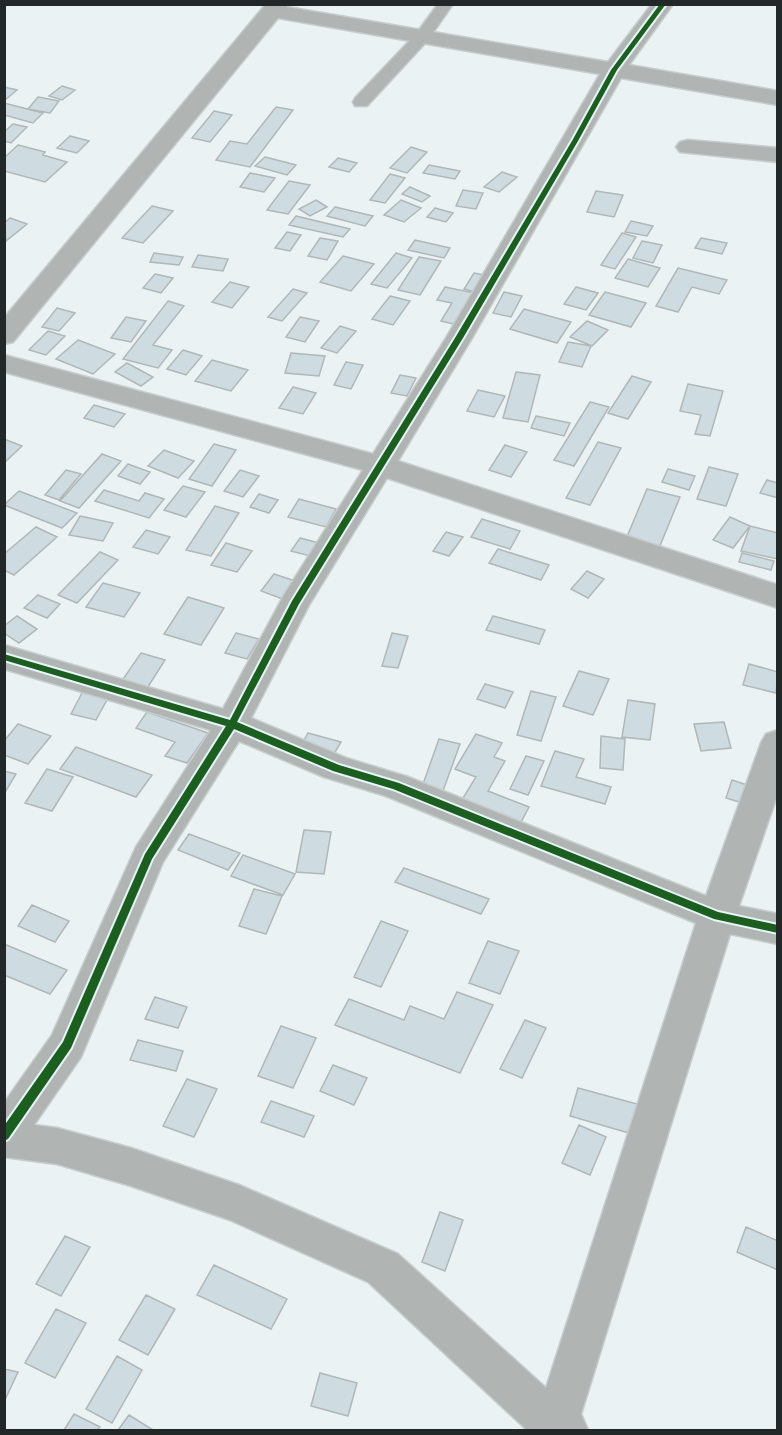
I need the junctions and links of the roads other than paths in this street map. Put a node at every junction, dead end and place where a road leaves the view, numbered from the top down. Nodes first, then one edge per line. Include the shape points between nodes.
1 (446, 4) edge
2 (663, 4) edge
3 (276, 8) edge
4 (422, 37) junction
5 (614, 70) junction
6 (777, 98) edge
7 (361, 102) dead end
8 (688, 147) dead end
9 (777, 155) edge
10 (4, 336) edge
11 (4, 363) edge
12 (380, 465) junction
13 (777, 597) edge
14 (4, 657) edge
15 (232, 724) junction
16 (777, 743) edge
17 (717, 916) junction
18 (777, 929) edge
19 (4, 1138) edge
20 (559, 1429) edge

1 - 4 lane
2 - 5 street
3 - 4 street
3 - 10 street
4 - 5 street
4 - 7 lane
5 - 6 street
5 - 12 street via 465,328
8 - 9 street
11 - 12 street
12 - 13 street
12 - 15 street via 295,603
14 - 15 street
15 - 17 street
15 - 19 street via 147,857 67,1045
16 - 17 street
17 - 18 street
17 - 20 street
19 - 20 street via 57,1146 131,1167 238,1204 383,1268

